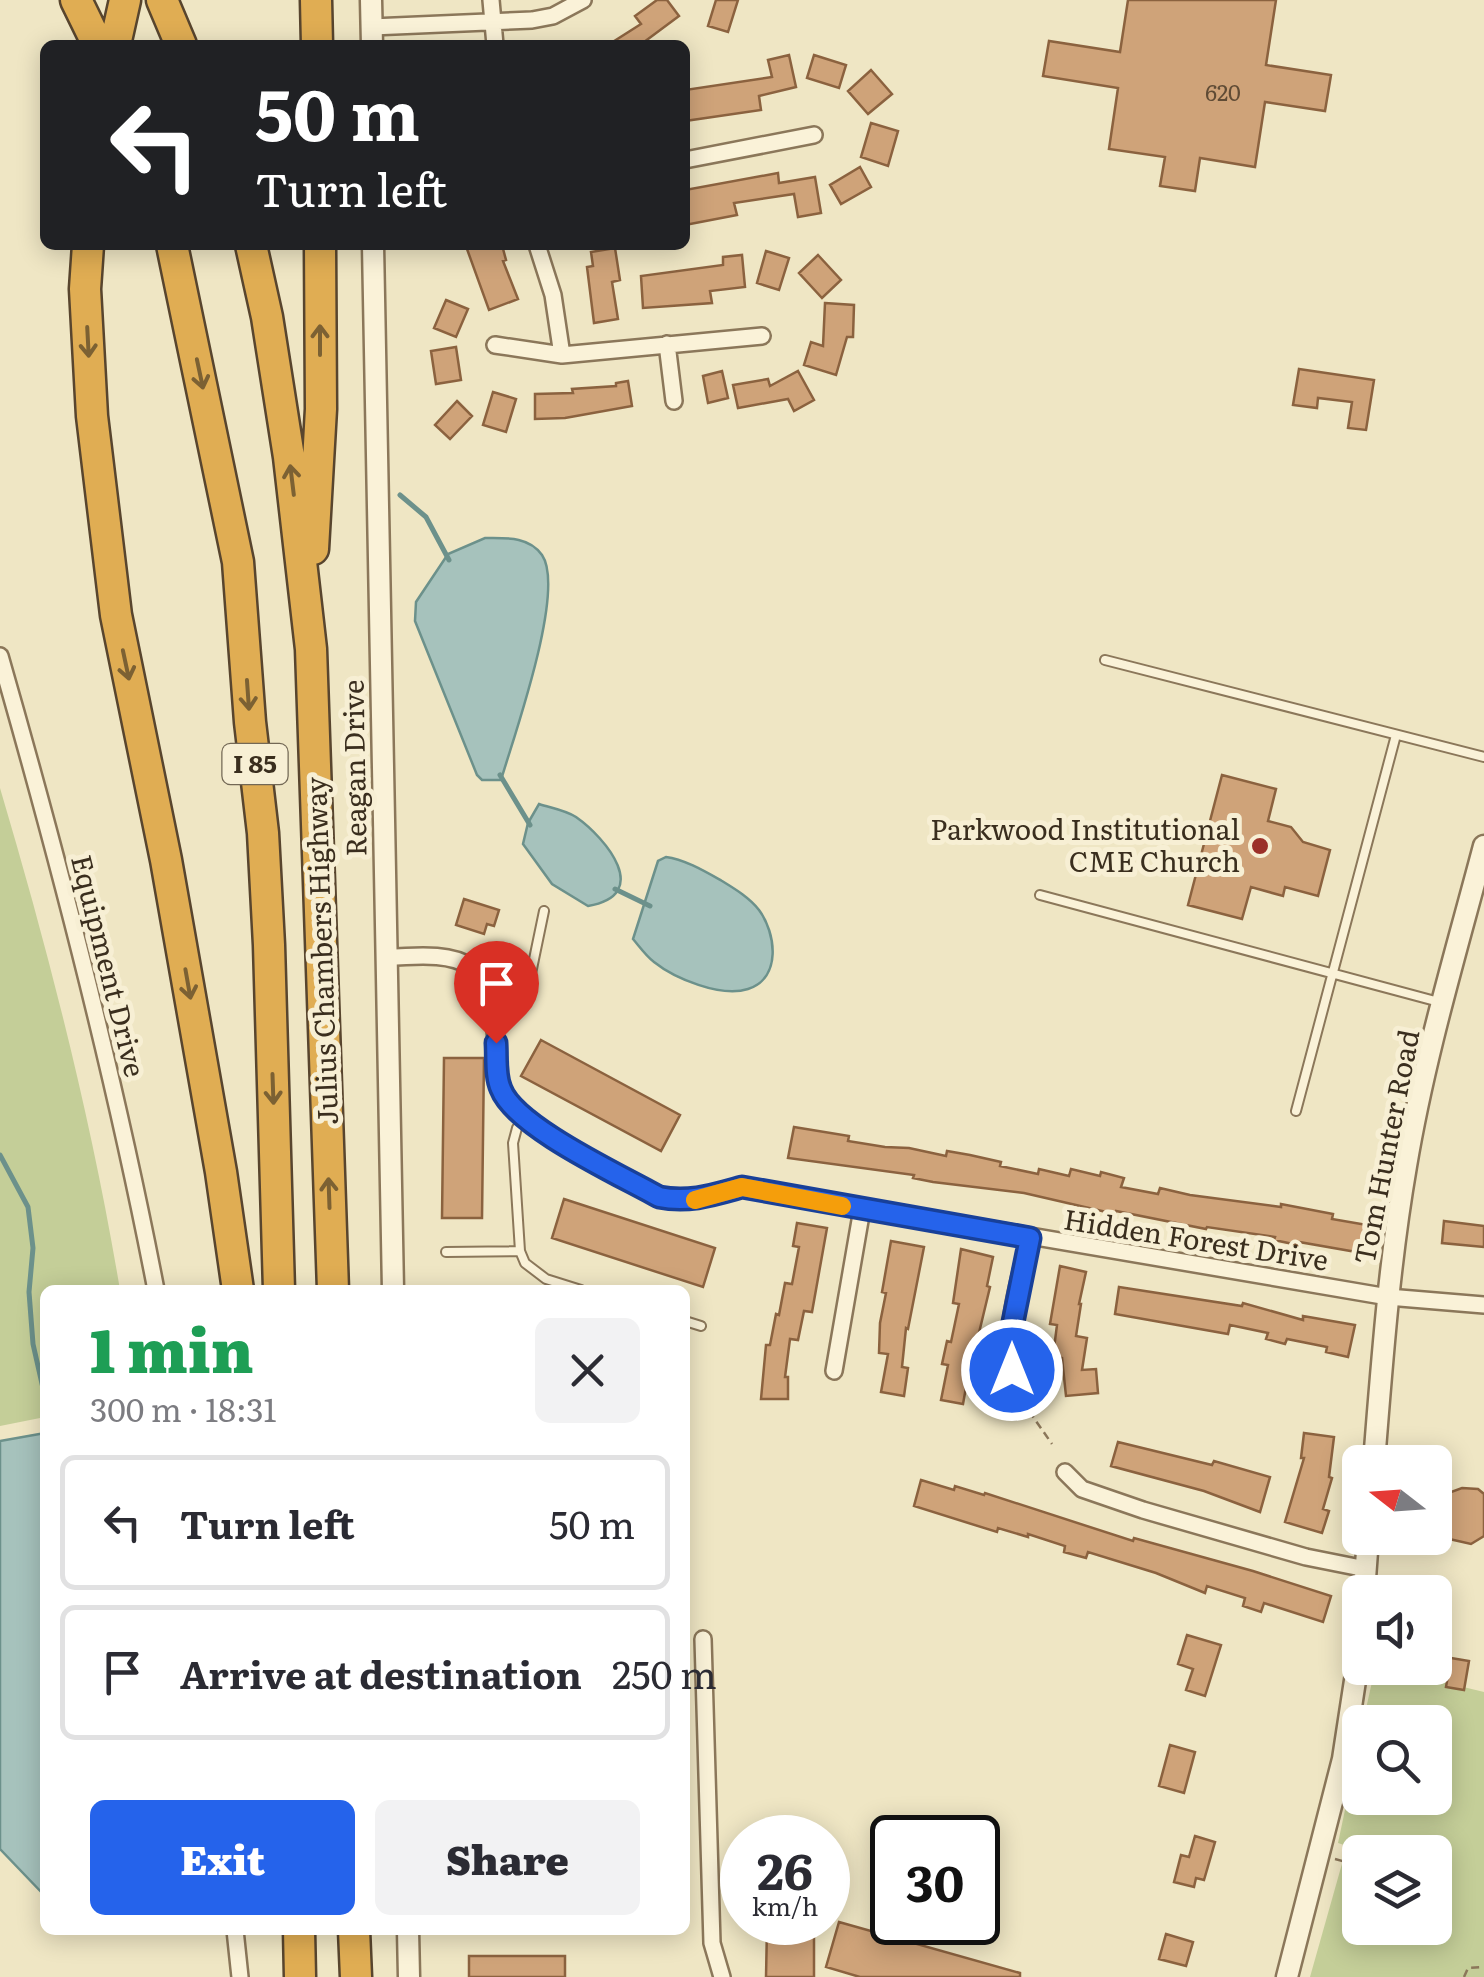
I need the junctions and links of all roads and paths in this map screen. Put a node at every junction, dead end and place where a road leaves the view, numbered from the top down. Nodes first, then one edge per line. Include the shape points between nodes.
1 (76, 0) edge
2 (125, 0) edge
3 (162, 0) edge
4 (316, 0) edge
5 (371, 0) edge
6 (491, 0) edge
7 (584, 0) edge
8 (494, 22) junction
9 (372, 36) edge
10 (96, 40) edge
11 (116, 40) edge
12 (179, 40) edge
13 (317, 40) edge
14 (495, 40) edge
15 (814, 134) dead end
16 (690, 159) edge
17 (88, 250) edge
18 (173, 250) edge
19 (252, 250) edge
20 (320, 250) edge
21 (373, 250) edge
22 (539, 250) edge
23 (762, 336) dead end
24 (667, 344) junction
25 (495, 345) dead end
26 (562, 355) junction
27 (674, 401) dead end
28 (308, 612) junction
29 (0, 656) edge
30 (1104, 660) dead end
31 (1396, 735) junction
32 (1484, 757) edge
33 (1484, 846) edge
34 (1040, 895) dead end
35 (544, 911) dead end
36 (385, 958) junction
37 (1333, 974) junction
38 (1443, 1003) junction
39 (495, 1017) junction
40 (1296, 1111) dead end
41 (525, 1118) junction
42 (862, 1210) junction
43 (1030, 1238) junction
44 (446, 1252) dead end
45 (520, 1252) junction
46 (155, 1285) edge
47 (237, 1285) edge
48 (278, 1285) edge
49 (333, 1285) edge
50 (393, 1285) edge
51 (568, 1285) edge
52 (1388, 1297) junction
53 (1484, 1306) edge
54 (690, 1323) edge
55 (701, 1326) dead end
56 (834, 1371) dead end
57 (1018, 1384) dead end
58 (1030, 1411) dead end
59 (1052, 1443) dead end
60 (1375, 1445) edge
61 (1065, 1472) dead end
62 (1367, 1555) edge
63 (1366, 1569) junction
64 (1365, 1575) edge
65 (702, 1638) dead end
66 (1357, 1685) edge
67 (1319, 1855) junction
68 (1342, 1861) edge
69 (236, 1935) edge
70 (299, 1935) edge
71 (354, 1935) edge
72 (408, 1935) edge
73 (1484, 1967) edge
74 (240, 1977) edge
75 (300, 1977) edge
76 (356, 1977) edge
77 (409, 1977) edge
78 (722, 1977) edge
79 (1286, 1977) edge
80 (1464, 1977) edge

1 - 10 highway
2 - 11 highway
3 - 12 highway
4 - 13 highway
5 - 9 street
6 - 8 street
7 - 8 street via 552,16
8 - 9 street
8 - 14 street
15 - 16 street
17 -> 47 highway via 92,416 116,615 166,860
18 -> 48 highway, I 85 via 238,562 270,945
28 -> 19 highway, I 85 via 289,456
28 -> 20 highway via 320,483
21 - 36 street, Reagan Drive
22 - 26 street
23 - 24 street
24 - 26 street
24 - 27 street
25 - 26 street
49 -> 28 highway, Julius Chambers Highway / I 85
29 - 46 street, Equipment Drive via 58,864
30 - 31 lane
31 - 32 lane
31 - 37 lane
33 - 38 street, Tom Hunter Road
34 - 37 lane
35 - 39 lane via 528,993 520,1007
36 - 39 street, Hidden Forest Drive via 446,956 466,963 483,976
36 - 50 street, Reagan Drive
37 - 38 lane
37 - 40 lane
38 - 52 street, Tom Hunter Road via 1406,1165
39 - 41 street, Hidden Forest Drive via 501,1090
41 - 42 street, Hidden Forest Drive via 659,1197 696,1200 742,1187
41 - 45 lane via 513,1143
42 - 43 street, Hidden Forest Drive
42 - 56 street
43 - 52 street, Hidden Forest Drive
43 - 57 street via 1010,1337
44 - 45 lane
45 - 51 lane via 534,1273
52 - 53 street, Hidden Forest Drive
52 - 60 street, Tom Hunter Road
54 - 55 lane
58 - 59 path
61 - 63 street via 1082,1489 1143,1510
62 - 63 street
63 - 64 street
65 - 78 street via 712,1943
66 - 67 street
67 - 68 path
67 - 79 street
69 - 74 street
70 - 75 highway
71 - 76 highway
72 - 77 street
73 - 80 path via 1468,1968

